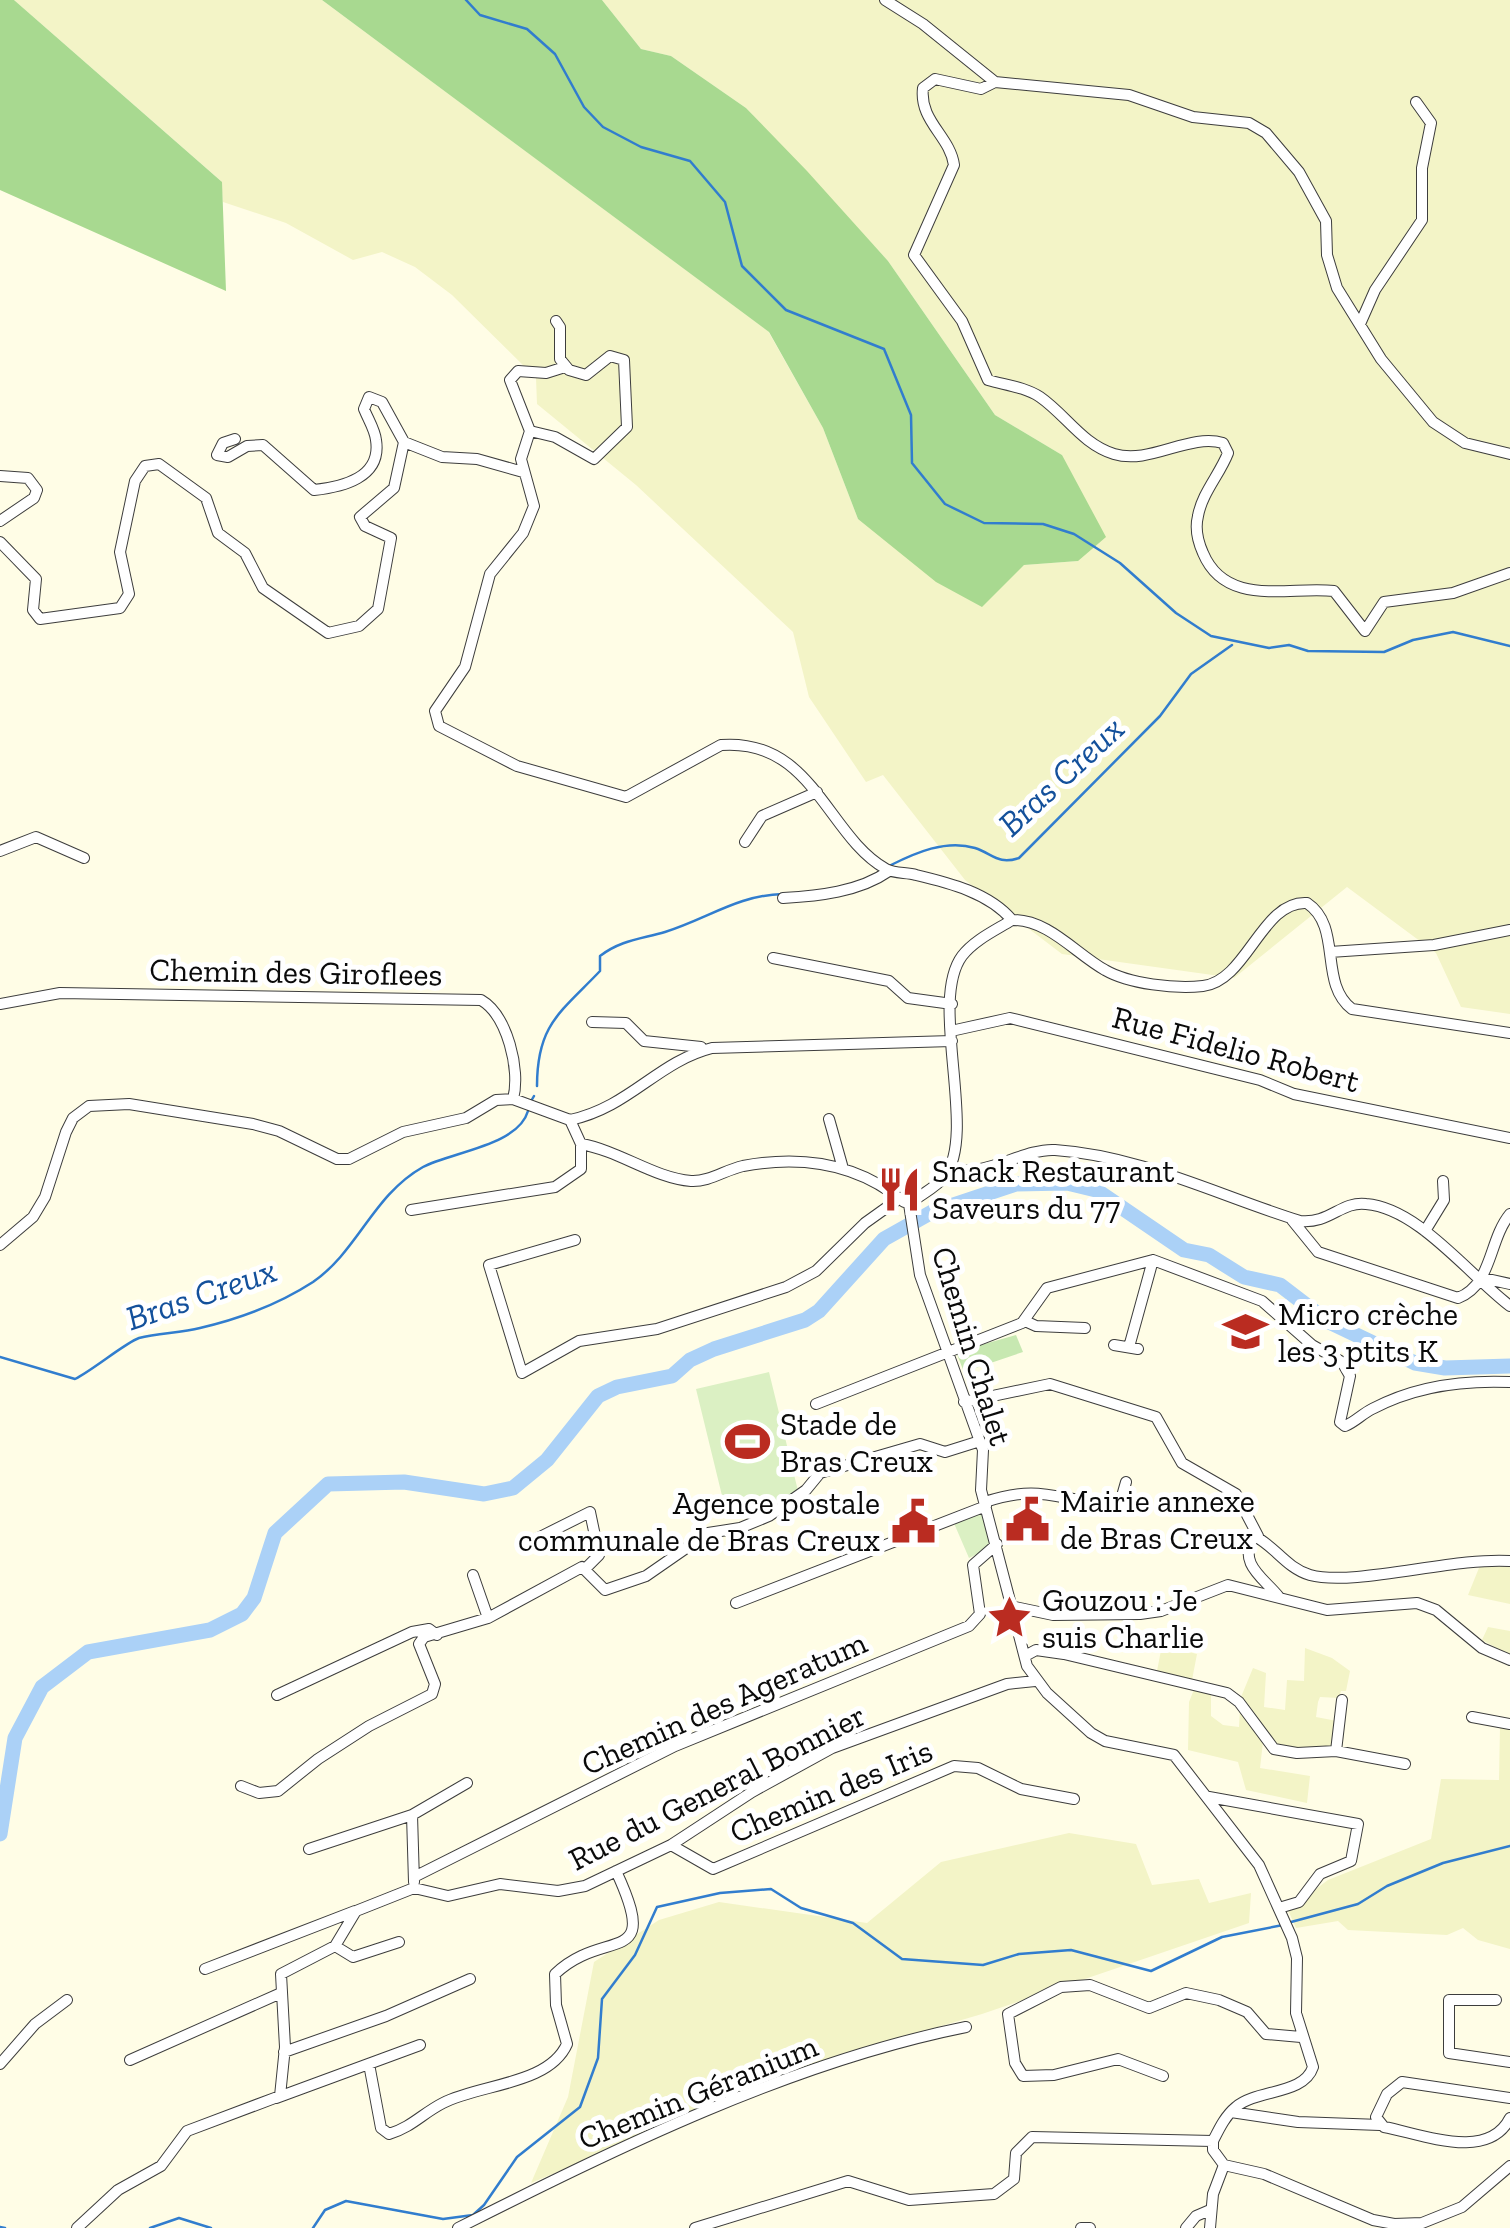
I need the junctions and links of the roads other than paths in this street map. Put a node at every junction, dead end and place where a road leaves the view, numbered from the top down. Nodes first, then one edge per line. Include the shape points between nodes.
1 (885, 0) edge
2 (996, 82) junction
3 (1416, 102) dead end
4 (556, 321) dead end
5 (1360, 324) junction
6 (565, 367) junction
7 (530, 430) junction
8 (235, 439) dead end
9 (404, 442) junction
10 (1510, 454) edge
11 (523, 472) junction
12 (0, 476) edge
13 (0, 521) edge
14 (0, 542) edge
15 (1510, 573) edge
16 (817, 792) junction
17 (745, 842) dead end
18 (0, 851) edge
19 (84, 858) dead end
20 (889, 871) junction
21 (783, 898) dead end
22 (1012, 920) junction
23 (1510, 930) edge
24 (1330, 952) junction
25 (773, 958) dead end
26 (0, 1004) edge
27 (952, 1004) junction
28 (592, 1022) dead end
29 (1510, 1033) edge
30 (952, 1036) junction
31 (712, 1048) junction
32 (518, 1100) junction
33 (829, 1119) dead end
34 (570, 1120) junction
35 (1510, 1138) edge
36 (581, 1144) junction
37 (842, 1165) junction
38 (949, 1168) junction
39 (1442, 1181) dead end
40 (906, 1204) junction
41 (412, 1210) dead end
42 (1510, 1214) edge
43 (1292, 1219) junction
44 (1425, 1231) junction
45 (575, 1240) dead end
46 (0, 1245) edge
47 (1152, 1260) junction
48 (1482, 1281) junction
49 (1510, 1284) edge
50 (1510, 1306) edge
51 (1025, 1321) junction
52 (1085, 1328) dead end
53 (1114, 1345) dead end
54 (944, 1351) junction
55 (1510, 1382) edge
56 (964, 1402) junction
57 (816, 1404) dead end
58 (980, 1441) junction
59 (1126, 1482) dead end
60 (985, 1504) junction
61 (1258, 1536) junction
62 (532, 1541) dead end
63 (997, 1544) junction
64 (1510, 1561) edge
65 (586, 1568) junction
66 (473, 1575) dead end
67 (1280, 1598) junction
68 (736, 1603) dead end
69 (1015, 1607) junction
70 (488, 1618) junction
71 (437, 1635) junction
72 (1025, 1656) junction
73 (1510, 1660) edge
74 (1036, 1681) junction
75 (277, 1695) dead end
76 (1342, 1700) dead end
77 (1472, 1717) dead end
78 (1510, 1724) edge
79 (1336, 1751) junction
80 (1405, 1764) dead end
81 (468, 1783) dead end
82 (241, 1786) dead end
83 (1209, 1797) junction
84 (1074, 1799) dead end
85 (412, 1815) junction
86 (671, 1845) junction
87 (309, 1849) dead end
88 (616, 1871) junction
89 (414, 1882) junction
90 (1280, 1910) junction
91 (356, 1911) junction
92 (400, 1942) dead end
93 (334, 1946) junction
94 (205, 1970) dead end
95 (470, 1979) dead end
96 (281, 1993) junction
97 (67, 2000) dead end
98 (1496, 2000) dead end
99 (966, 2026) dead end
100 (1301, 2038) junction
101 (420, 2045) dead end
102 (284, 2052) junction
103 (130, 2060) dead end
104 (1510, 2062) edge
105 (0, 2064) edge
106 (370, 2064) junction
107 (1163, 2076) dead end
108 (276, 2098) junction
109 (1510, 2098) edge
110 (1230, 2112) junction
111 (1510, 2118) edge
112 (1380, 2125) junction
113 (1213, 2141) junction
114 (1224, 2165) junction
115 (1510, 2166) edge
116 (1210, 2210) junction
117 (1423, 2226) edge
118 (77, 2228) edge
119 (458, 2228) edge
120 (695, 2228) edge
121 (1082, 2228) edge
122 (1090, 2228) edge
123 (1186, 2228) edge
124 (1210, 2228) edge

1 - 2 street
2 - 5 street via 1128,94 1266,133 1326,221 1336,288
2 - 15 street via 981,89 935,80 923,88 927,115 954,165 914,254 962,322 988,380 1030,391 1095,446 1118,456 1223,444 1228,453 1197,525 1204,558 1235,586 1260,593 1334,592 1365,632 1384,602 1454,592
3 - 5 street via 1431,123 1422,220 1374,290
4 - 6 street
5 - 10 street via 1432,422 1465,443
6 - 7 street via 546,374 518,371 510,380
6 - 7 street via 586,374 615,354 624,360 627,427 594,459
7 - 11 street via 521,453
8 - 9 street via 216,455 228,458 263,445 314,490 366,473 376,446 364,410 370,396 382,402
9 - 11 street via 442,458
9 - 14 street via 394,488 360,517 364,526 392,538 378,609 359,626 328,633 283,606 263,588 245,553 218,533 206,498 159,464 145,466 135,482 120,558 129,594 120,608 44,620 34,610 33,574
11 - 16 street via 534,506 523,534 490,574 465,666 434,715 443,729 518,766 617,796 636,795 708,750 734,744 768,754
12 - 13 street via 28,478 37,490
16 - 17 street via 762,816
16 - 20 street
18 - 19 street via 36,837
20 - 21 street via 832,893
20 - 22 street via 980,894
22 - 24 street via 1051,933 1130,980 1210,984 1297,903 1318,911
22 - 27 street via 963,954
23 - 24 street via 1434,945
24 - 29 street via 1334,988 1352,1009
25 - 27 street via 888,981 908,998
26 - 32 street, Chemin des Giroflees via 60,993 481,1000 501,1022
27 - 30 street
28 - 31 street, Rue Fidelio Robert via 626,1023 647,1042
30 - 31 street, Rue Fidelio Robert
30 - 35 street, Rue Fidelio Robert via 1010,1018 1294,1094
30 - 38 street
31 - 34 street via 678,1061 610,1109
32 - 34 street
32 - 46 street via 496,1100 466,1118 403,1132 349,1159 253,1124 129,1104 89,1106 72,1118 34,1217
33 - 37 street
34 - 36 street
36 - 37 street via 614,1150 686,1180 781,1161
36 - 41 street via 581,1170 561,1185
37 - 40 street
38 - 40 street
38 - 43 street via 967,1170 1054,1150 1168,1173
39 - 44 street via 1444,1200
40 - 45 street via 865,1223 816,1271 786,1287 656,1329 579,1341 522,1373 489,1265
40 - 54 street, Chemin Chalet
42 - 48 street
43 - 44 street via 1322,1222 1364,1204 1402,1213
43 - 48 street via 1318,1252 1458,1298
44 - 48 street
47 - 51 street via 1048,1288
47 - 53 street via 1133,1348
47 - 55 street via 1262,1301 1342,1362 1350,1376 1340,1405 1346,1426 1420,1391
48 - 49 street
48 - 50 street
51 - 52 street
51 - 54 street
54 - 56 street, Chemin Chalet
54 - 57 street
56 - 58 street, Chemin Chalet
56 - 61 street via 1050,1384 1156,1417 1182,1463 1236,1494
58 - 60 street, Chemin Chalet
58 - 65 street via 945,1452 920,1444 820,1473 768,1516 708,1533 614,1590 605,1590
59 - 60 street via 1111,1504 1045,1491
60 - 63 street, Chemin Chalet
60 - 68 street
61 - 64 street via 1287,1564 1311,1575
61 - 67 street via 1250,1541 1252,1569
62 - 65 street via 590,1512 599,1555
63 - 69 street, Chemin Chalet
63 - 89 street, Chemin des Ageratum via 973,1565 980,1614 969,1626 675,1746
65 - 70 street
66 - 70 street
67 - 69 street via 1228,1585 1140,1614 1069,1616
67 - 73 street via 1338,1611 1417,1603
69 - 72 street, Chemin Chalet
70 - 71 street
71 - 75 street via 428,1628 412,1632
71 - 82 street via 419,1642 435,1684 429,1696 356,1734 278,1791
72 - 74 street, Chemin Chalet
72 - 79 street via 1040,1650 1064,1654 1218,1690 1240,1702 1269,1746 1286,1753
74 - 83 street, Chemin Chalet via 1091,1733 1174,1755
74 - 86 street, Rue du General Bonnier via 1006,1684 832,1748
76 - 79 street
77 - 78 street
79 - 80 street
81 - 85 street
83 - 90 street, Chemin Chalet via 1259,1865
83 - 90 street via 1358,1824 1348,1865 1320,1874 1306,1898
84 - 86 street, Chemin des Iris via 1020,1789 962,1765 713,1869
85 - 87 street
85 - 89 street
86 - 88 street, Rue du General Bonnier
88 - 89 street, Rue du General Bonnier via 567,1891 500,1884 448,1896
88 - 106 street via 636,1926 626,1938 555,1974 567,2044 552,2064 456,2097 390,2134 381,2128
89 - 91 street, Rue du General Bonnier
90 - 100 street, Chemin Chalet via 1292,1938
91 - 93 street
91 - 94 street, Rue du General Bonnier
92 - 93 street via 353,1957
93 - 96 street via 283,1970
95 - 102 street
96 - 102 street
96 - 103 street
97 - 105 street
98 - 104 street via 1449,2000 1449,2054
99 - 119 street, Chemin Géranium via 900,2040 624,2146
100 - 107 street via 1266,2034 1244,2010 1196,1994 1149,2008 1075,1984 1012,2009 1006,2020 1023,2076 1118,2059
100 - 110 street, Chemin Chalet via 1313,2067 1308,2078
101 - 106 street
102 - 108 street
106 - 108 street
108 - 118 street via 187,2132 161,2166 118,2190
109 - 112 street via 1402,2082 1376,2112
110 - 112 street
110 - 113 street
111 - 112 street via 1482,2143
113 - 114 street
113 - 120 street via 1032,2137 1016,2153 1014,2180 994,2194 910,2200 848,2181
114 - 116 street
114 - 117 street via 1264,2174 1373,2220
115 - 117 street via 1462,2207
116 - 123 street
116 - 124 street
121 - 122 street

